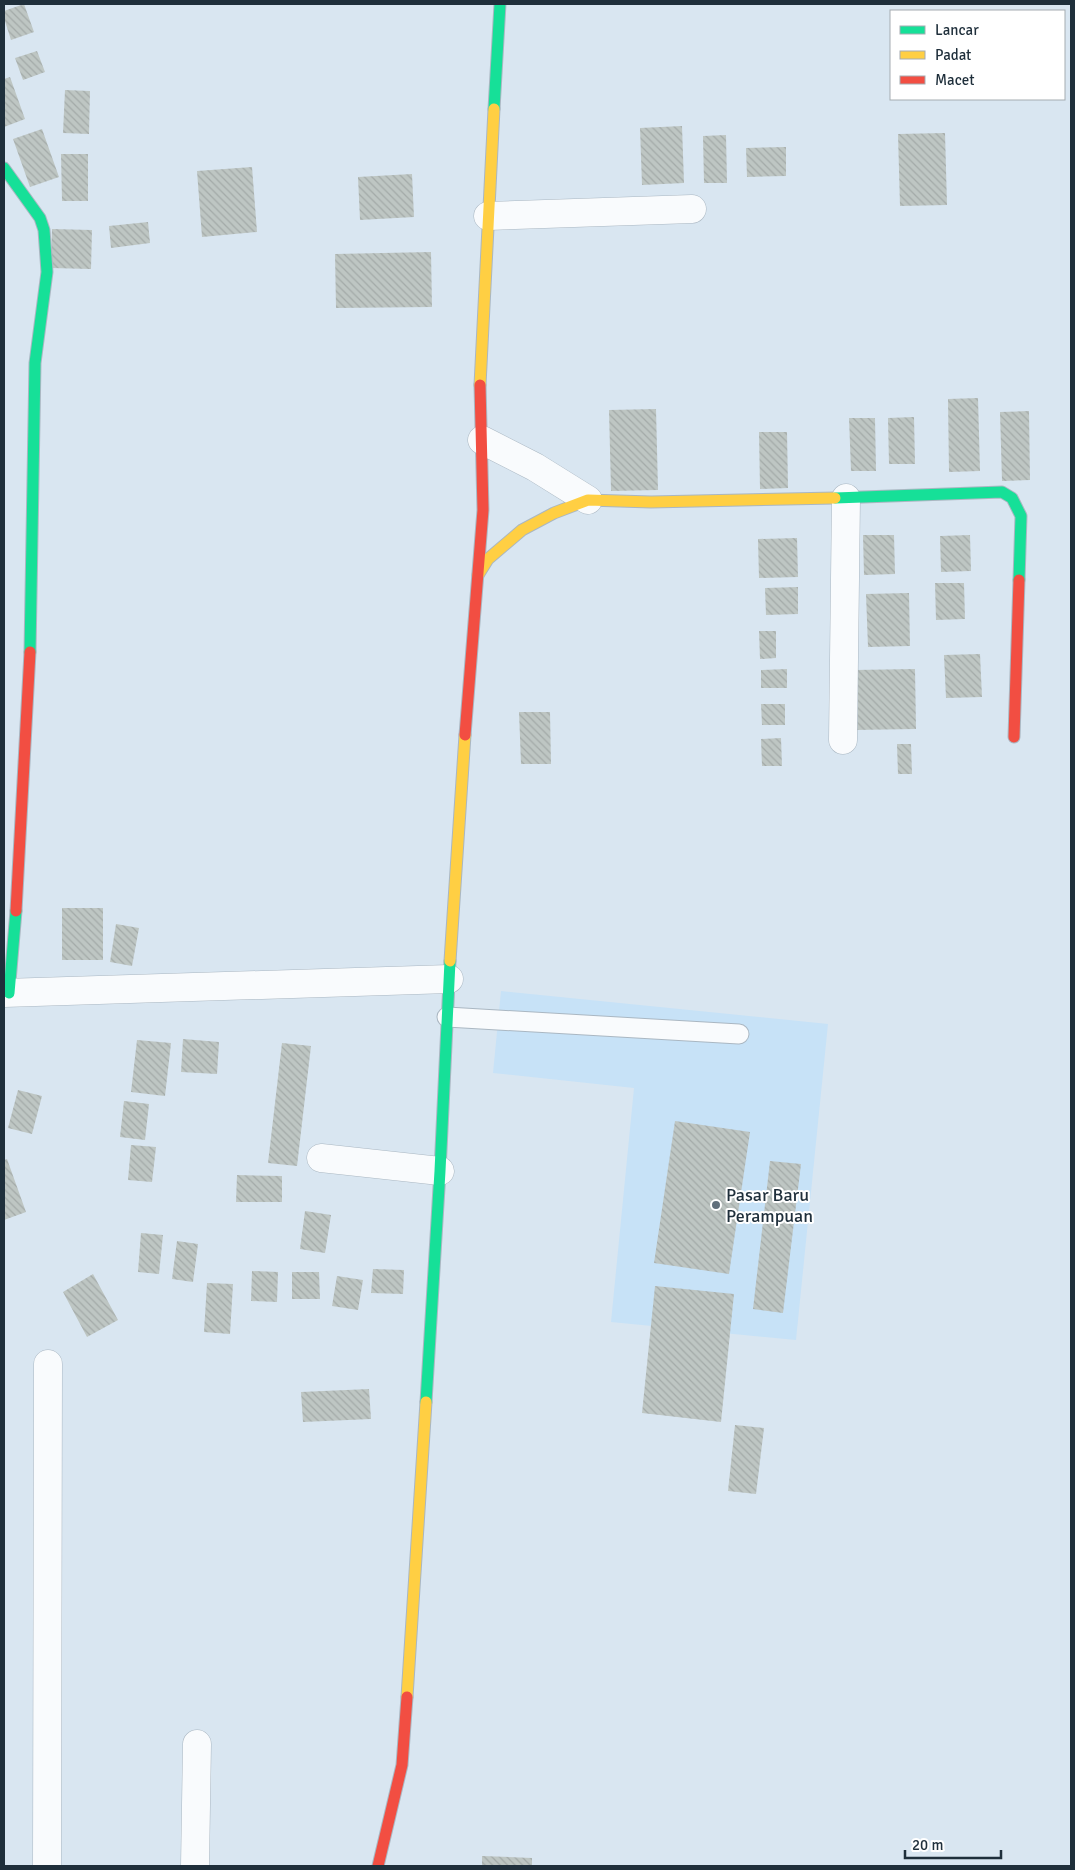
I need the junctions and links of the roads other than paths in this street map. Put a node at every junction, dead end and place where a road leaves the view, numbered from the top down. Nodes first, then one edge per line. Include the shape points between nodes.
1 (500, 4) edge
2 (4, 168) edge
3 (692, 209) dead end
4 (488, 216) junction
5 (482, 440) junction
6 (846, 498) junction
7 (588, 500) junction
8 (478, 575) junction
9 (1014, 737) dead end
10 (843, 740) dead end
11 (10, 900) edge
12 (449, 978) junction
13 (7, 993) edge
14 (446, 1017) junction
15 (739, 1034) dead end
16 (322, 1158) dead end
17 (440, 1171) junction
18 (48, 1364) dead end
19 (197, 1744) dead end
20 (48, 1866) edge
21 (195, 1866) edge
22 (378, 1866) edge

1 - 4 street
2 - 11 street via 42,224 47,272 35,363 30,682
3 - 4 street
4 - 5 street via 480,379
5 - 7 street via 535,467
5 - 8 street via 483,510
6 - 7 street
6 - 9 street via 1002,492 1012,498 1021,516
6 - 10 street
7 - 8 street via 522,530 488,559
8 - 12 street
11 - 13 street
12 - 13 street
12 - 14 street
14 - 15 lane
14 - 17 street
16 - 17 street
17 - 22 street via 402,1765
18 - 20 street
19 - 21 street

